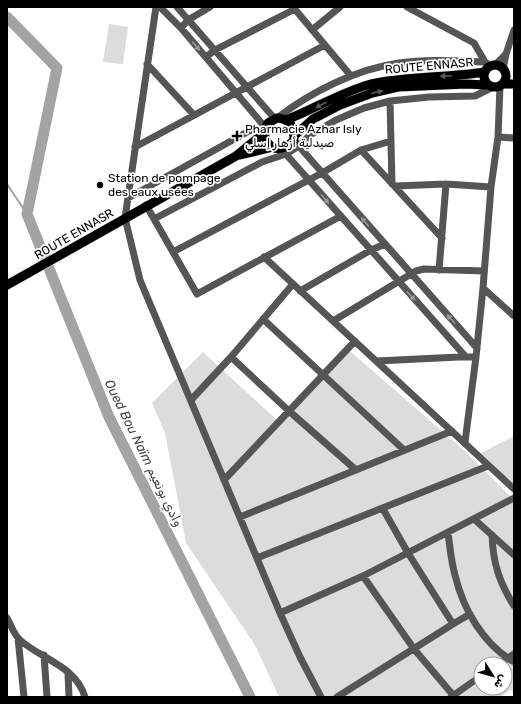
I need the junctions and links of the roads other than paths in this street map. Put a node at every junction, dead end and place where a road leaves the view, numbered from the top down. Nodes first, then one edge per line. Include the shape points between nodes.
1 (156, 7) edge
2 (160, 7) edge
3 (177, 7) edge
4 (210, 7) edge
5 (340, 7) edge
6 (407, 7) edge
7 (294, 8) edge
8 (188, 20) junction
9 (181, 28) junction
10 (312, 30) junction
11 (514, 30) edge
12 (325, 45) junction
13 (215, 50) junction
14 (206, 57) junction
15 (148, 64) junction
16 (497, 69) edge
17 (351, 76) junction
18 (514, 84) edge
19 (246, 86) junction
20 (496, 86) junction
21 (236, 92) junction
22 (390, 102) junction
23 (194, 115) junction
24 (280, 119) junction
25 (265, 130) junction
26 (498, 137) junction
27 (514, 138) edge
28 (295, 141) junction
29 (391, 141) junction
30 (135, 147) junction
31 (280, 150) junction
32 (362, 150) junction
33 (236, 156) junction
34 (322, 173) junction
35 (308, 180) junction
36 (446, 184) junction
37 (394, 185) junction
38 (491, 187) junction
39 (128, 198) junction
40 (146, 205) junction
41 (341, 216) junction
42 (125, 218) junction
43 (154, 219) junction
44 (442, 238) junction
45 (384, 244) junction
46 (371, 250) junction
47 (173, 252) junction
48 (264, 257) junction
49 (439, 270) junction
50 (484, 271) junction
51 (411, 275) junction
52 (398, 281) junction
53 (293, 284) junction
54 (7, 285) edge
55 (483, 288) junction
56 (300, 291) junction
57 (514, 316) edge
58 (263, 320) junction
59 (333, 321) junction
60 (355, 341) junction
61 (477, 348) junction
62 (231, 357) junction
63 (466, 357) junction
64 (476, 357) junction
65 (377, 361) junction
66 (323, 375) junction
67 (191, 400) junction
68 (289, 411) junction
69 (452, 431) junction
70 (465, 442) junction
71 (404, 450) junction
72 (488, 466) junction
73 (356, 470) junction
74 (224, 480) junction
75 (514, 489) edge
76 (514, 498) edge
77 (383, 509) junction
78 (240, 516) junction
79 (474, 519) junction
80 (448, 533) junction
81 (492, 535) junction
82 (408, 553) junction
83 (514, 555) edge
84 (257, 558) junction
85 (363, 576) junction
86 (514, 606) edge
87 (280, 613) junction
88 (470, 614) junction
89 (7, 618) edge
90 (453, 624) junction
91 (18, 638) junction
92 (414, 649) junction
93 (44, 655) junction
94 (504, 656) edge
95 (68, 673) junction
96 (473, 682) edge
97 (452, 696) edge
98 (24, 697) edge
99 (47, 697) edge
100 (69, 697) edge
101 (84, 697) edge
102 (321, 697) edge
103 (337, 697) edge

1 - 15 street
2 - 9 street
3 - 8 street
4 - 8 street
5 - 10 street
6 - 16 street via 474,43
7 - 10 street
7 - 13 street
8 - 9 street
8 - 13 street
9 -> 14 street
10 - 12 street
11 - 16 street via 506,54
12 - 17 street
12 - 19 street
13 - 14 street
13 - 19 street
14 - 21 street
15 - 23 street
15 - 30 street
16 - 17 street via 436,60 399,63
16 - 20 main road via 506,79
16 - 20 main road via 484,80
16 -> 24 main road, ROUTE ENNASR via 466,75 397,79 370,85 336,97 308,112
17 - 24 street via 310,96 291,108
18 - 20 main road, ROUTE ENNASR
19 - 21 street
19 - 24 street
20 - 22 street via 475,96 429,97
20 - 26 street
28 -> 20 main road, ROUTE ENNASR via 313,119 372,93 398,87 466,84
21 - 23 street
21 - 25 street
22 - 28 street via 364,108
22 - 29 street
23 - 30 street
24 - 25 main road via 271,121
24 - 28 main road via 292,125
25 - 31 main road via 266,142
25 - 33 main road, ROUTE ENNASR
25 - 39 street via 249,131
26 - 27 street
26 - 38 street
28 - 31 main road
28 - 34 street
29 - 32 street
29 - 37 street
30 - 39 street
31 - 33 main road, ROUTE ENNASR
31 - 35 street
31 - 43 street
32 - 34 street
32 - 37 street
33 - 40 main road, ROUTE ENNASR
34 - 35 street
45 -> 34 street
35 -> 41 street
35 - 47 street
36 - 37 street
36 - 38 street
36 - 44 street
37 - 44 street
38 - 50 street
39 - 42 street
40 - 42 main road, ROUTE ENNASR
40 - 43 street
41 - 46 street
41 - 48 street
42 - 54 main road, ROUTE ENNASR
42 - 67 street via 140,280
43 - 47 street
44 - 49 street
45 - 46 street
45 - 51 street
46 - 52 street
46 - 56 street
47 - 48 street via 197,294
48 - 53 street
49 - 50 street
49 - 51 street via 421,270
50 - 55 street
51 - 52 street
61 -> 51 street
52 - 59 street
52 -> 63 street
53 - 56 street
53 - 58 street
55 - 57 street
55 - 61 street
56 - 59 street
58 - 62 street
58 - 66 street
59 - 60 street
60 - 65 street
60 - 66 street
61 - 64 street
62 - 67 street
62 - 68 street
63 - 64 street
63 - 65 street
64 - 70 street
65 - 69 street
66 - 68 street
66 - 71 street
67 - 74 street
68 - 73 street
68 - 74 street
69 - 70 street
69 - 71 street
70 - 72 street
71 - 73 street
72 - 75 street
72 - 77 street
73 - 78 street
74 - 78 street
76 - 79 street
77 - 82 street
77 - 84 street
78 - 84 street
79 - 80 street
79 - 81 street
80 - 82 street
80 - 88 street via 455,576
81 - 83 street
81 - 86 street via 496,570
82 - 85 street
82 - 90 street
84 - 87 street
85 - 87 street
85 - 92 street
87 - 102 street
88 - 90 street
88 - 94 street via 494,648
89 - 91 street
90 - 92 street
91 - 93 street
91 - 98 street
92 - 97 street
92 - 103 street
93 - 95 street
93 - 99 street
95 - 100 street
95 - 101 street via 77,682
96 - 97 street

